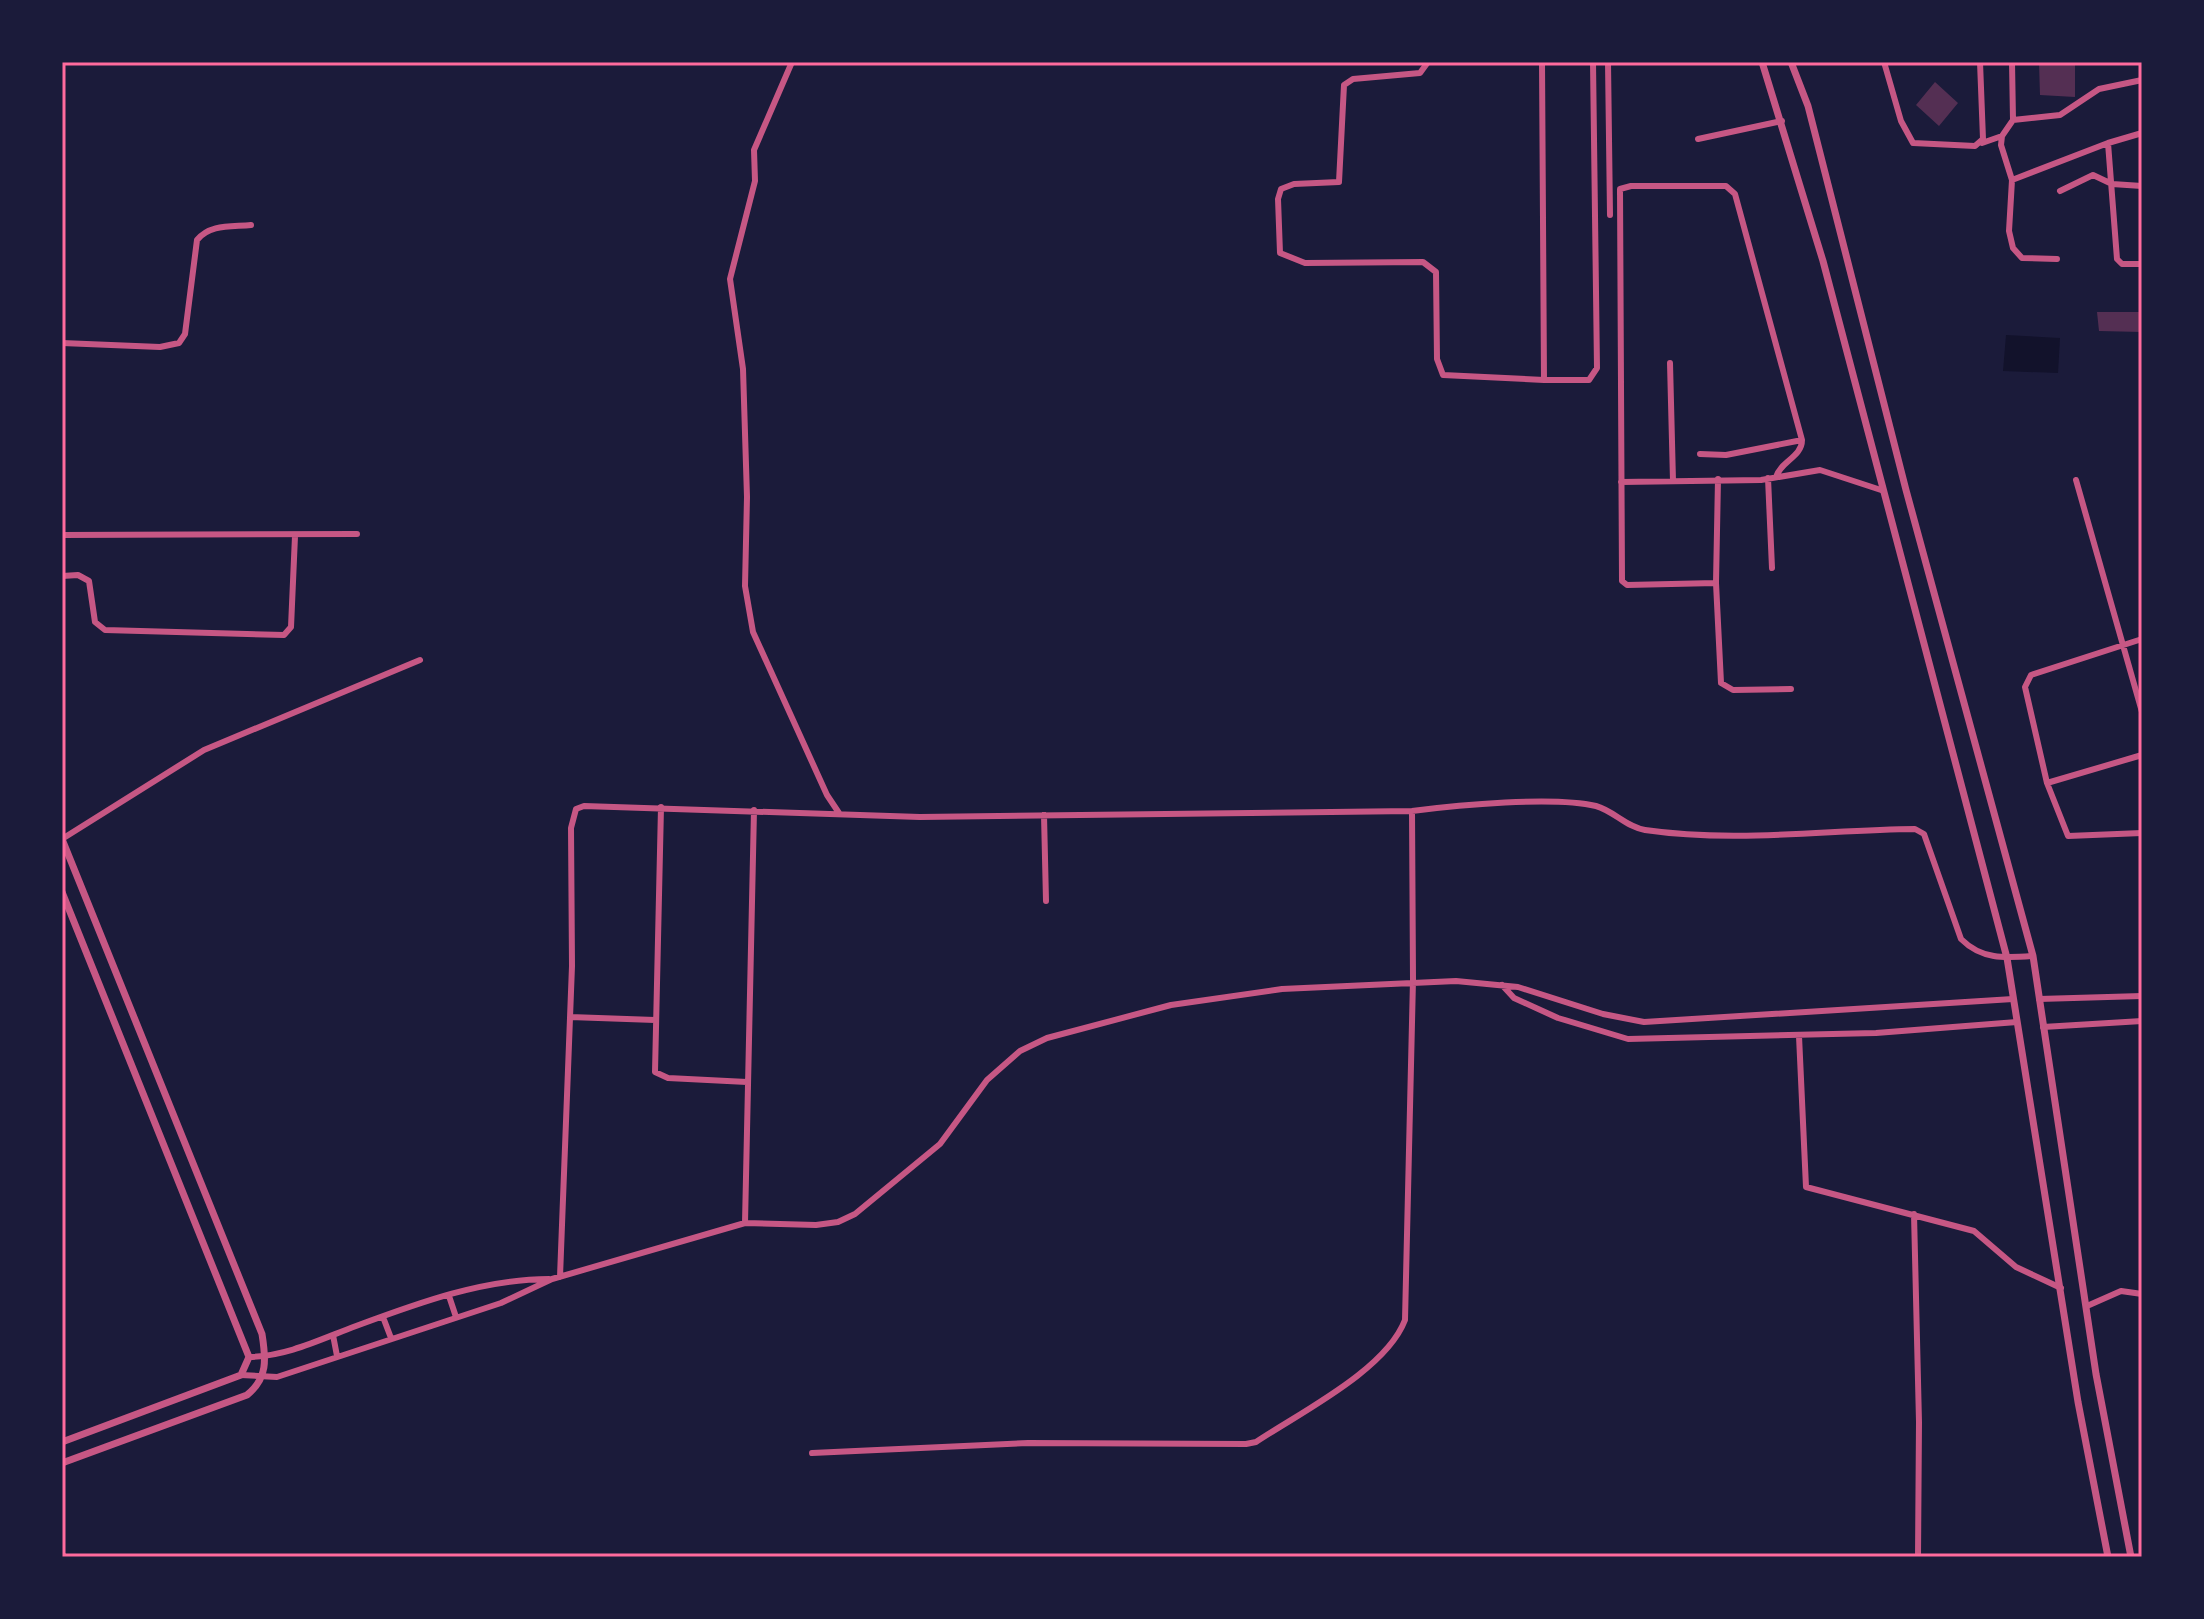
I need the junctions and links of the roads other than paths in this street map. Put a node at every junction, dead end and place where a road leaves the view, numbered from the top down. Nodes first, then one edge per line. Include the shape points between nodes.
1 (792, 62) edge
2 (1428, 62) edge
3 (1542, 62) edge
4 (1593, 62) edge
5 (1608, 62) edge
6 (1762, 62) edge
7 (1791, 62) edge
8 (1884, 62) edge
9 (1980, 62) edge
10 (2012, 62) edge
11 (2142, 80) edge
12 (2013, 120) junction
13 (1782, 121) junction
14 (2142, 133) edge
15 (2002, 136) junction
16 (1698, 139) dead end
17 (1982, 143) junction
18 (2108, 143) junction
19 (2012, 180) junction
20 (2111, 183) junction
21 (2142, 186) edge
22 (2060, 191) dead end
23 (1610, 215) dead end
24 (251, 225) dead end
25 (2057, 259) dead end
26 (2142, 264) edge
27 (62, 343) edge
28 (1670, 363) dead end
29 (1544, 380) junction
30 (1802, 440) junction
31 (1700, 454) dead end
32 (1772, 478) junction
33 (1718, 479) junction
34 (2076, 480) dead end
35 (1673, 481) junction
36 (1621, 482) junction
37 (1881, 490) junction
38 (357, 534) dead end
39 (62, 535) edge
40 (295, 536) junction
41 (1772, 568) dead end
42 (62, 576) edge
43 (1716, 583) junction
44 (2142, 639) edge
45 (2122, 645) junction
46 (420, 660) dead end
47 (1791, 689) dead end
48 (2142, 712) edge
49 (2142, 755) edge
50 (2047, 783) junction
51 (661, 807) junction
52 (754, 810) junction
53 (1412, 811) junction
54 (840, 814) junction
55 (1044, 815) junction
56 (2142, 833) edge
57 (62, 839) edge
58 (62, 892) edge
59 (1046, 901) dead end
60 (2033, 956) junction
61 (2007, 958) junction
62 (1413, 980) junction
63 (1502, 985) junction
64 (2142, 996) edge
65 (2013, 999) junction
66 (2039, 999) junction
67 (570, 1017) junction
68 (655, 1020) junction
69 (2142, 1021) edge
70 (2017, 1022) junction
71 (2043, 1027) junction
72 (1799, 1036) junction
73 (747, 1082) junction
74 (1914, 1214) junction
75 (745, 1223) junction
76 (556, 1278) junction
77 (2061, 1288) junction
78 (2142, 1294) edge
79 (449, 1296) junction
80 (2087, 1306) junction
81 (383, 1317) junction
82 (456, 1317) junction
83 (333, 1335) junction
84 (391, 1338) junction
85 (265, 1356) junction
86 (337, 1356) junction
87 (249, 1357) junction
88 (241, 1375) junction
89 (262, 1379) junction
90 (62, 1442) edge
91 (812, 1453) dead end
92 (62, 1463) edge
93 (1918, 1557) edge
94 (2108, 1557) edge
95 (2131, 1557) edge

1 - 54 street via 754,150 755,181 730,279 743,369 745,586 753,632
2 - 29 street via 1420,73 1353,79 1344,85 1339,182 1281,189 1280,253 1305,263 1431,265 1436,272 1437,366 1443,375
3 - 29 street
4 - 29 street via 1597,368 1589,380
5 - 23 street
6 - 13 street
7 - 60 street via 1808,106
8 - 17 street via 1913,143
9 - 17 street
10 - 12 street
11 - 12 street via 2099,89 2060,115
12 - 15 street
13 - 16 street
13 - 37 street
14 - 18 street
15 - 17 street
15 - 19 street
18 - 19 street
18 - 20 street
19 - 25 street via 2009,231 2016,254
20 - 21 street
20 - 22 street via 2093,175
20 - 26 street via 2117,259
24 - 27 street via 213,228 197,240 185,334 179,343
28 - 35 street
30 - 31 street via 1726,455
30 - 32 street via 1800,451
30 - 36 street via 1732,190 1715,185 1624,187 1617,195
32 - 33 street
32 - 37 street via 1820,470
32 - 41 street
33 - 35 street
33 - 43 street
34 - 45 street
35 - 36 street
36 - 43 street via 1623,583
37 - 61 street
38 - 40 street
39 - 40 street
40 - 42 street via 291,627 284,635 105,630 95,622 89,581
43 - 47 street via 1724,687
44 - 45 street
45 - 48 street
45 - 50 street via 2026,678
46 - 57 street via 204,750
49 - 50 street
50 - 56 street via 2068,836
51 - 52 street
51 - 67 street via 576,809 571,828
51 - 68 street
52 - 54 street
52 - 73 street
53 - 55 street
53 - 61 street via 1457,805 1580,804 1644,830 1773,834 1915,829 1924,834 1961,939 1979,953
53 - 62 street
54 - 55 street
55 - 59 street
57 - 85 street via 262,1334
58 - 87 street
60 - 61 street
60 - 66 street
61 - 65 street
62 - 63 street
62 - 75 street via 1282,989 1171,1005 1047,1038 1020,1051 987,1080 940,1144 855,1214 816,1225
62 - 91 street via 1405,1320 1386,1351 1246,1444 1028,1443
63 - 65 street via 1644,1022
63 - 72 street via 1514,998 1558,1018 1628,1039
64 - 66 street
65 - 70 street
66 - 71 street
67 - 68 street
67 - 76 street
68 - 73 street via 654,1066 661,1076
69 - 71 street
70 - 72 street
70 - 77 street
71 - 80 street
72 - 74 street via 1804,1184
73 - 75 street
74 - 77 street via 1981,1234 2009,1263
74 - 93 street
75 - 76 street
76 - 79 street via 499,1281
76 - 82 street
77 - 94 street
78 - 80 street via 2121,1291
79 - 81 street
79 - 82 street
80 - 95 street
81 - 83 street
81 - 84 street
82 - 84 street
83 - 85 street
83 - 86 street
84 - 86 street
85 - 87 street
85 - 89 street
86 - 89 street
87 - 88 street
88 - 89 street
88 - 90 street
89 - 92 street via 247,1395

